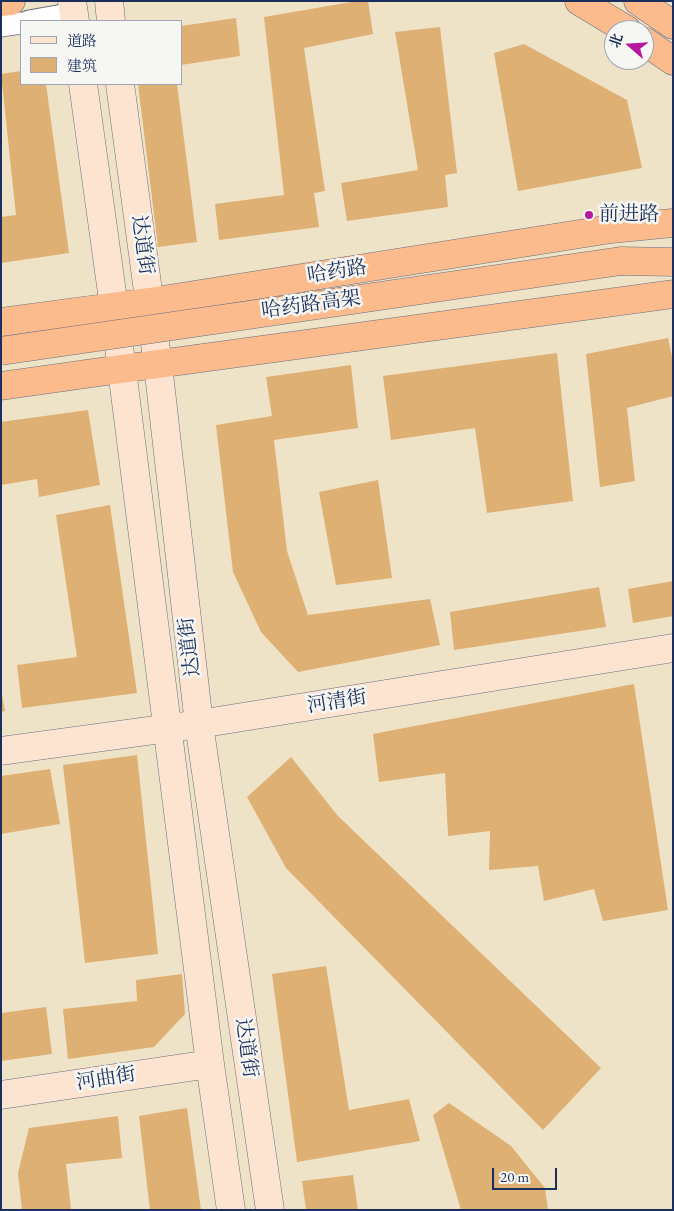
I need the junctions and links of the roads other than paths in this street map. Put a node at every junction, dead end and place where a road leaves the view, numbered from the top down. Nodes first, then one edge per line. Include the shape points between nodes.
1 (10, 1) edge
2 (109, 1) edge
3 (579, 1) edge
4 (638, 1) edge
5 (1, 2) edge
6 (73, 12) edge
7 (33, 20) edge
8 (111, 20) edge
9 (610, 20) edge
10 (20, 22) edge
11 (673, 25) edge
12 (1, 26) edge
13 (654, 48) edge
14 (673, 61) edge
15 (83, 85) edge
16 (120, 85) edge
17 (673, 223) edge
18 (673, 262) edge
19 (673, 294) edge
20 (150, 302) junction
21 (114, 307) junction
22 (1, 322) edge
23 (1, 351) edge
24 (158, 364) junction
25 (121, 369) junction
26 (1, 386) edge
27 (673, 648) edge
28 (199, 724) junction
29 (166, 728) junction
30 (1, 751) edge
31 (210, 1064) junction
32 (1, 1095) edge
33 (231, 1210) edge
34 (270, 1210) edge

1 - 5 highway
2 - 8 main road
3 - 9 highway
4 - 11 highway
6 - 7 street
10 - 12 street
13 - 14 highway
15 - 21 main road, 达道街
16 - 20 main road, 达道街
17 - 20 highway, 哈药路 via 611,229
18 - 23 highway, 哈药路高架, bridge via 621,261
19 - 24 highway
20 - 21 highway, 哈药路
20 - 24 main road, 达道街
21 - 22 highway, 哈药路
21 - 25 main road, 达道街
24 - 25 highway
24 - 28 main road, 达道街
25 - 26 highway
25 - 29 main road, 达道街
27 - 28 main road, 河清街
28 - 29 main road, 河清街
28 - 34 main road, 达道街
29 - 30 main road, 河清街
29 - 31 main road, 达道街
31 - 32 main road, 河曲街
31 - 33 main road, 达道街

